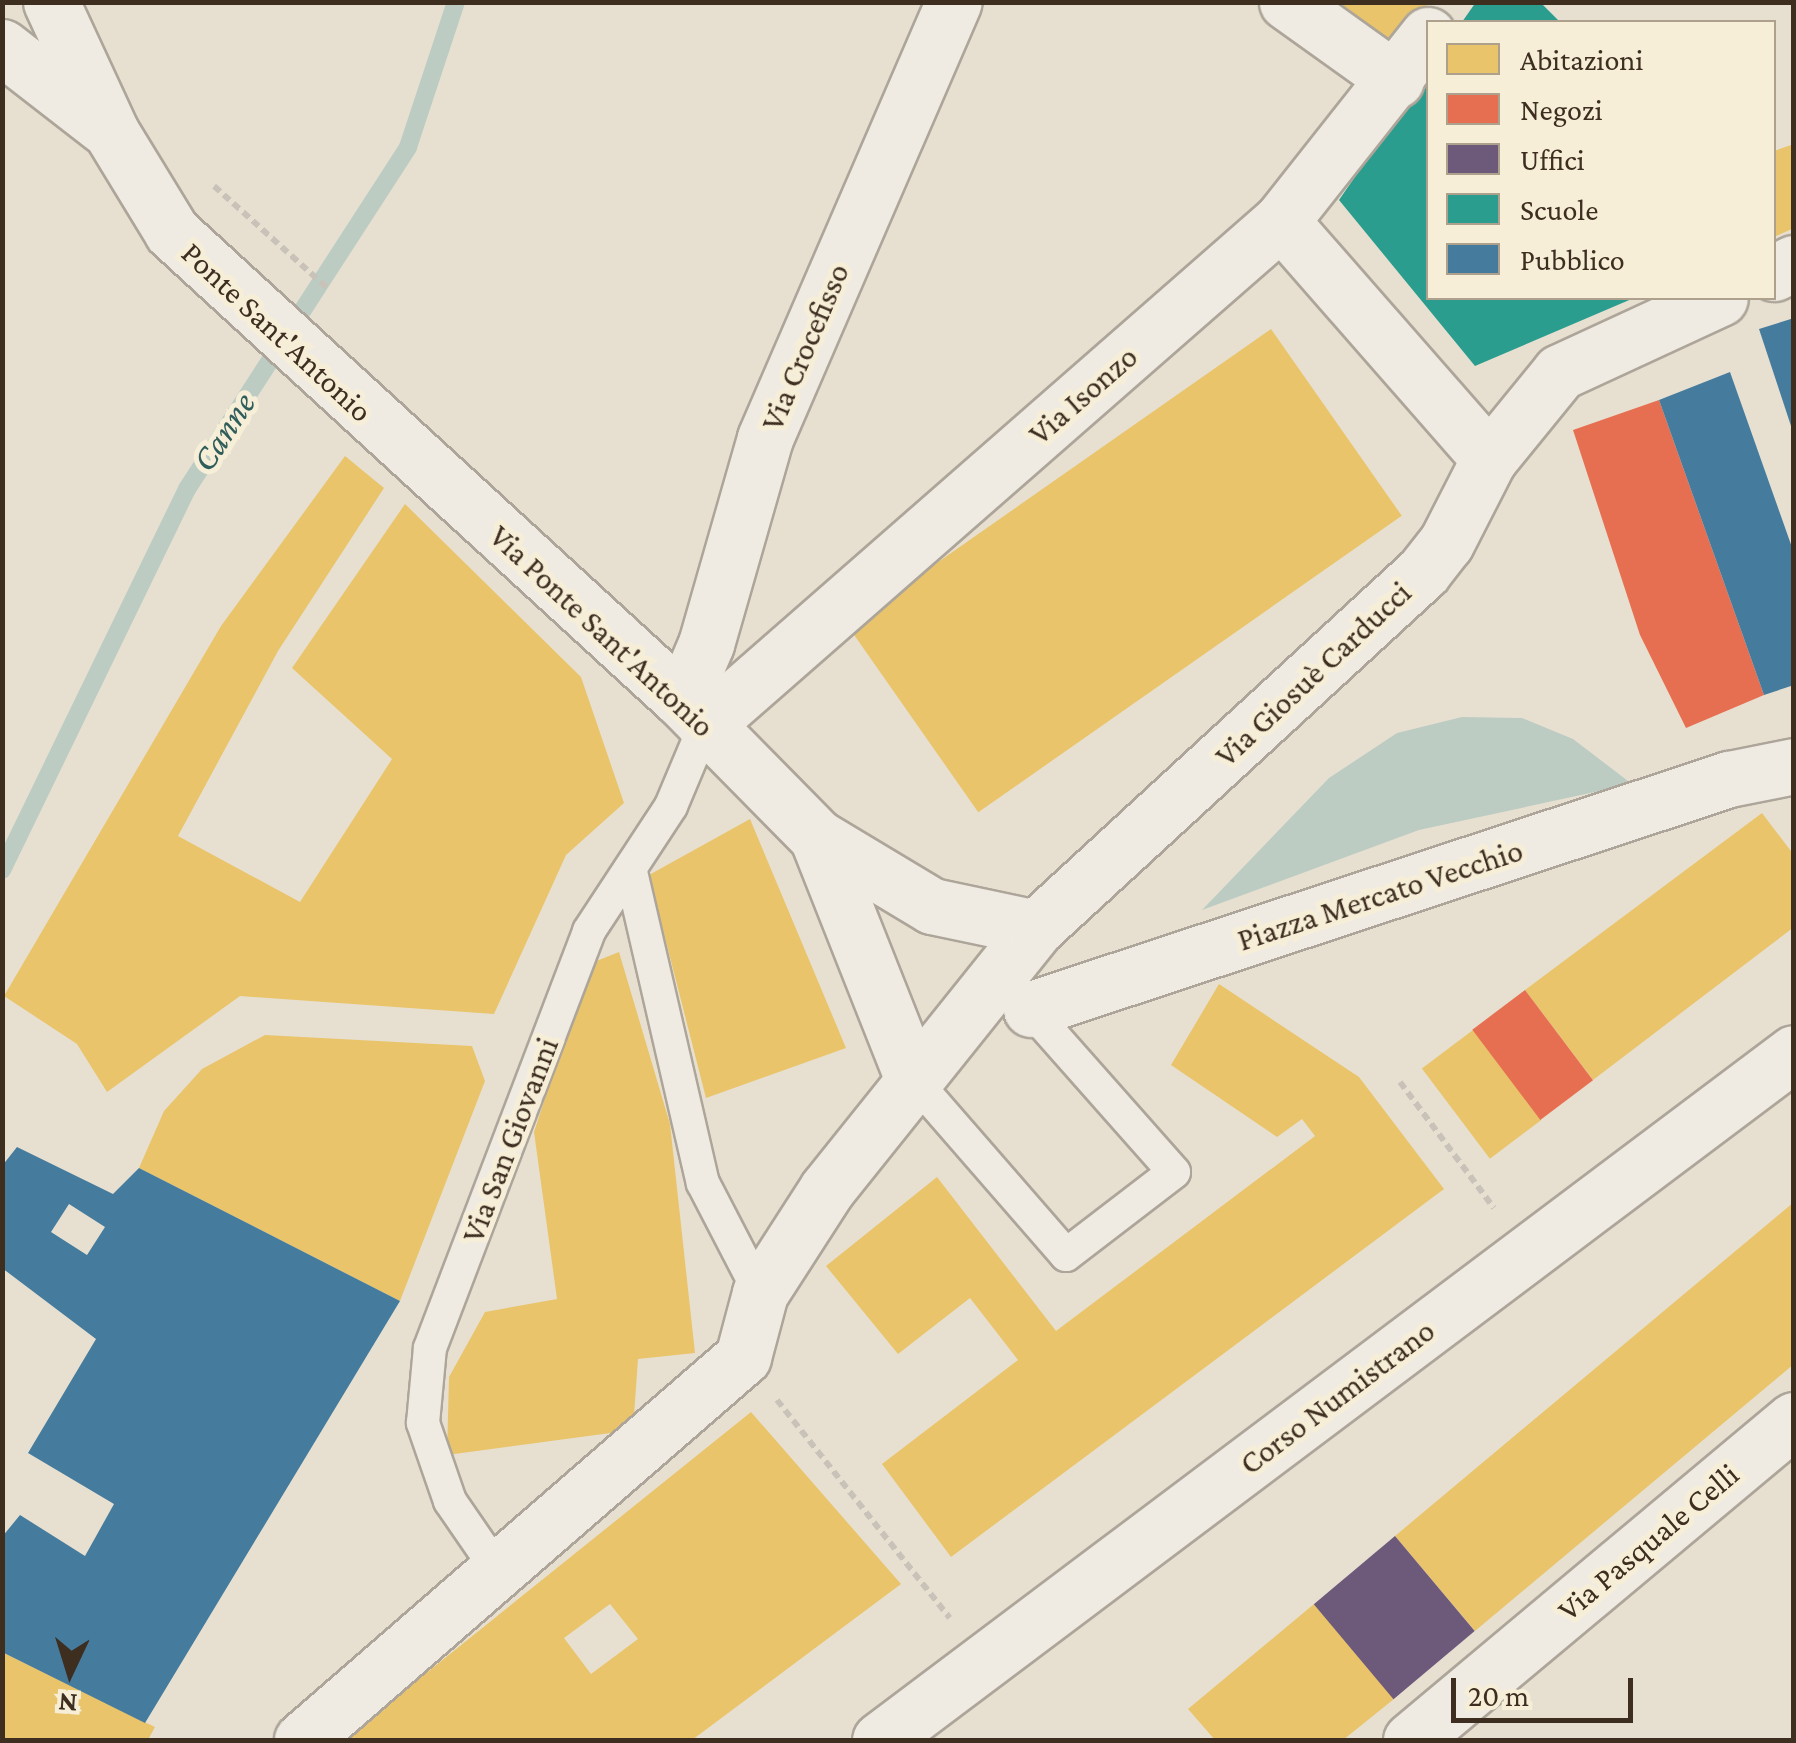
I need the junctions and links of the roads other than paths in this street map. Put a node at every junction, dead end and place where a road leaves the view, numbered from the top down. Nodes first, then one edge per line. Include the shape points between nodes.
1 (51, 2) edge
2 (954, 2) edge
3 (1287, 2) edge
4 (1426, 38) edge
5 (2, 48) edge
6 (1396, 80) junction
7 (111, 132) junction
8 (1281, 221) junction
9 (1716, 300) edge
10 (383, 431) joint
11 (1488, 459) junction
12 (694, 713) junction
13 (1794, 766) edge
14 (817, 837) junction
15 (631, 872) junction
16 (1036, 928) junction
17 (1015, 992) junction
18 (1794, 1053) edge
19 (913, 1079) junction
20 (760, 1293) junction
21 (1794, 1420) edge
22 (496, 1568) junction
23 (302, 1740) edge
24 (880, 1740) edge
25 (1411, 1740) edge

1 - 7 street
2 - 12 street, Via Crocefisso via 765,438 706,644
3 - 6 street
4 - 6 street, Via Isonzo
5 - 7 street
6 - 8 street, Via Isonzo
7 - 10 street, Ponte Sant'Antonio via 172,232
8 - 11 street
8 - 12 street, Via Isonzo
9 - 11 street, Via Giosuè Carducci via 1560,372
10 - 12 street, Via Ponte Sant'Antonio
11 - 16 street, Via Giosuè Carducci via 1423,572
12 - 14 street, Via Ponte Sant'Antonio
12 - 15 lane, Via San Giovanni via 671,806
13 - 17 street, Piazza Mercato Vecchio
14 - 16 street via 932,906
14 - 19 street
15 - 20 lane via 702,1183
15 - 22 lane, Via San Giovanni via 589,931 430,1348 423,1423 450,1501
16 - 17 street, Via Giosuè Carducci
17 - 19 street, Via Giosuè Carducci
17 - 19 lane via 1174,1172 1066,1255
18 - 24 street, Corso Numistrano
19 - 20 street, Via Giosuè Carducci via 827,1189
20 - 22 street, Via Giosuè Carducci via 743,1357
21 - 25 street, Via Pasquale Celli
22 - 23 street

